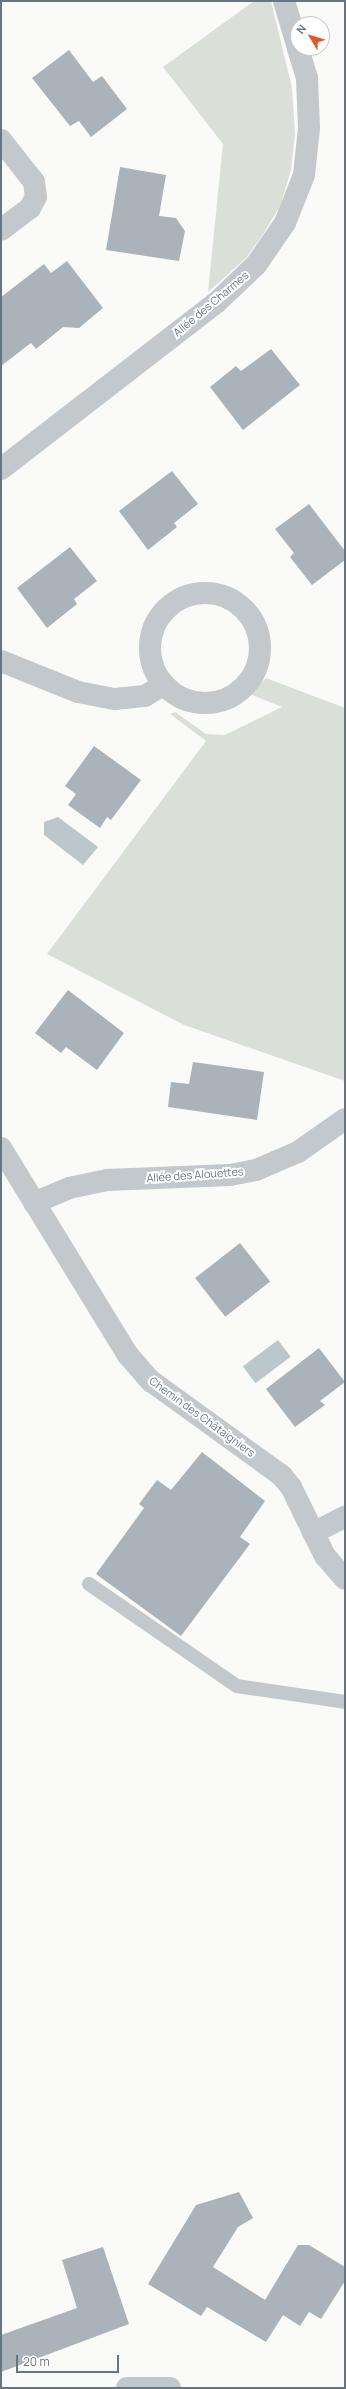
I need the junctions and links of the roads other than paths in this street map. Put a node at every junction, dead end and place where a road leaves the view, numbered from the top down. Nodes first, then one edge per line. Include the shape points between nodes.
1 (284, 1) edge
2 (290, 21) edge
3 (300, 56) edge
4 (1, 140) edge
5 (1, 230) edge
6 (1, 469) edge
7 (1, 661) edge
8 (164, 684) junction
9 (345, 1119) edge
10 (1, 1148) edge
11 (34, 1203) junction
12 (345, 1517) edge
13 (313, 1533) junction
14 (345, 1578) edge
15 (89, 1584) dead end
16 (345, 1702) edge
17 (126, 2388) edge
18 (170, 2388) edge

1 - 2 street, Allée des Charmes
3 - 6 street, Allée des Charmes via 307,78 309,128 304,175 285,223 256,266 217,302
4 - 5 street via 34,182 36,197 30,208
7 - 8 street via 78,692 115,699 145,696
8 - 8 street via 155,670 150,652 158,619 170,606 185,596 202,592 219,594 237,602 250,615 258,632 260,650 256,668 247,684 232,696 214,702 195,702
9 - 11 street, Allée des Alouettes via 292,1155 256,1170 230,1175 107,1180 69,1188
10 - 11 street, Chemin des Châtaigniers
11 - 13 street, Chemin des Châtaigniers via 128,1355 151,1381 282,1476 291,1487
12 - 13 street
13 - 14 street, Chemin des Châtaigniers via 325,1556
15 - 16 lane via 236,1686
17 - 18 street

